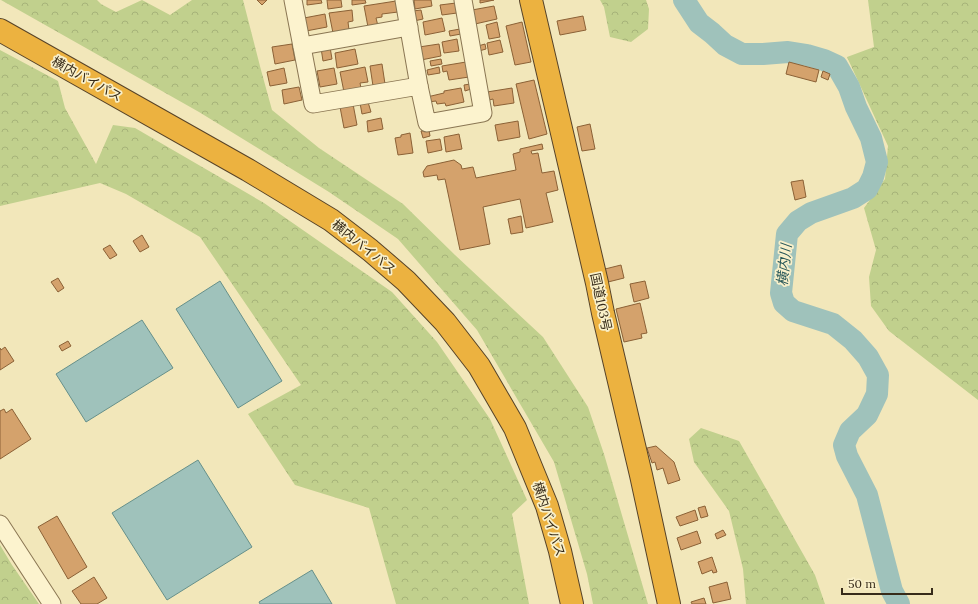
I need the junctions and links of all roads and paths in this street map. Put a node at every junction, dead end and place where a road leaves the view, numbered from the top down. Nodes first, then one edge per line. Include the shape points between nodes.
1 (293, 0) edge
2 (404, 0) edge
3 (463, 0) edge
4 (531, 0) edge
5 (409, 27) junction
6 (0, 30) edge
7 (302, 46) junction
8 (419, 86) junction
9 (0, 524) edge
10 (52, 604) edge
11 (572, 604) edge
12 (669, 604) edge

1 - 7 street
2 - 5 street
3 - 8 street via 483,113 427,123
4 - 12 highway, 国道103号
5 - 7 street
5 - 8 street
6 - 11 highway, 横内バイパス via 241,166 331,220 406,281 445,322 479,366 515,428 547,506
7 - 8 street via 313,104
9 - 10 street

